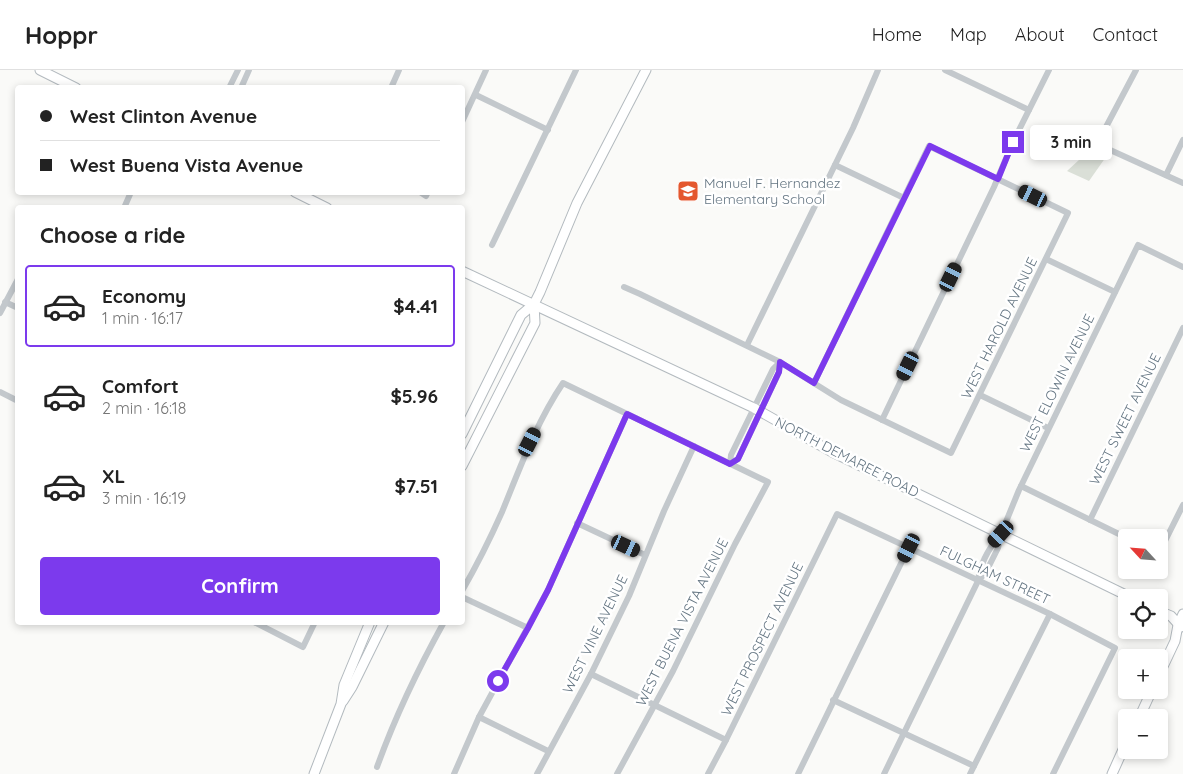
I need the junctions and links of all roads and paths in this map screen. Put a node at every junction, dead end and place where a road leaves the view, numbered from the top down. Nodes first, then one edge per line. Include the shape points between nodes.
1 (238, 70) edge
2 (250, 70) edge
3 (399, 70) edge
4 (486, 70) edge
5 (576, 70) edge
6 (646, 70) edge
7 (878, 70) edge
8 (945, 70) edge
9 (964, 70) edge
10 (1049, 70) edge
11 (1136, 70) edge
12 (45, 71) edge
13 (960, 78) junction
14 (71, 85) edge
15 (230, 85) edge
16 (242, 85) edge
17 (392, 85) edge
18 (476, 95) junction
19 (1029, 110) junction
20 (465, 116) edge
21 (548, 130) junction
22 (1183, 140) edge
23 (835, 165) junction
24 (1166, 175) junction
25 (998, 179) junction
26 (1183, 183) edge
27 (301, 195) edge
28 (904, 198) junction
29 (321, 205) edge
30 (492, 245) dead end
31 (1046, 259) junction
32 (1183, 267) edge
33 (465, 272) edge
34 (15, 284) edge
35 (624, 287) dead end
36 (1115, 292) junction
37 (5, 302) junction
38 (534, 304) junction
39 (15, 307) edge
40 (0, 313) edge
41 (1183, 328) edge
42 (747, 346) junction
43 (780, 362) junction
44 (814, 383) junction
45 (0, 392) edge
46 (980, 395) junction
47 (15, 400) edge
48 (757, 410) junction
49 (627, 414) junction
50 (882, 420) junction
51 (465, 428) edge
52 (1048, 428) junction
53 (694, 446) junction
54 (465, 460) edge
55 (730, 464) junction
56 (1021, 486) junction
57 (1183, 504) edge
58 (837, 514) joint
59 (1090, 520) junction
60 (577, 523) junction
61 (1001, 534) junction
62 (1118, 534) edge
63 (1168, 535) edge
64 (909, 548) junction
65 (645, 555) junction
66 (978, 581) junction
67 (465, 586) edge
68 (1118, 591) edge
69 (465, 597) edge
70 (1050, 614) junction
71 (1168, 615) edge
72 (1182, 620) edge
73 (260, 625) edge
74 (314, 625) edge
75 (369, 625) edge
76 (383, 625) edge
77 (442, 625) edge
78 (528, 628) junction
79 (1179, 639) edge
80 (1168, 659) edge
81 (591, 674) junction
82 (833, 700) junction
83 (341, 704) junction
84 (655, 705) junction
85 (479, 717) junction
86 (904, 734) junction
87 (726, 740) junction
88 (548, 751) junction
89 (1119, 759) edge
90 (974, 766) junction
91 (376, 767) dead end
92 (314, 774) edge
93 (454, 774) edge
94 (537, 774) edge
95 (617, 774) edge
96 (708, 774) edge
97 (798, 774) edge
98 (884, 774) edge
99 (970, 774) edge
100 (1053, 774) edge
101 (1112, 774) edge

1 - 15 street
2 - 16 street
3 - 17 street
4 - 18 street
5 - 21 street
6 - 38 street via 581,196
7 - 23 street
8 - 13 street
9 - 13 street
10 - 19 street
11 - 24 street via 1097,144
12 - 14 street
13 - 19 street
18 - 20 street
18 - 21 street
19 - 25 street
21 - 30 street
22 - 24 street
23 - 28 street
23 - 42 street
24 - 26 street
25 - 28 street via 930,146
25 - 31 street, WEST HAROLD AVENUE via 1068,212
25 - 50 street
27 - 29 street
28 - 44 street
31 - 36 street
31 - 46 street, WEST HAROLD AVENUE
32 - 36 street, WEST ELOWIN AVENUE via 1138,245
33 - 38 street, NORTH DEMAREE ROAD
34 - 37 street
35 - 42 street
36 - 52 street, WEST ELOWIN AVENUE
37 - 39 street
37 - 40 street
38 - 48 street, NORTH DEMAREE ROAD
38 - 51 street via 521,315
38 - 54 street via 535,323
41 - 59 street, WEST SWEET AVENUE
42 - 43 street
43 - 44 street
43 - 48 street via 779,372
44 - 50 street
45 - 47 street
46 - 50 street, WEST HAROLD AVENUE via 951,453
46 - 52 street
48 - 55 street via 738,459
48 - 61 street, NORTH DEMAREE ROAD via 832,452
49 - 53 street
49 - 60 street
49 - 67 street via 563,383 523,457 484,551
52 - 56 street, WEST ELOWIN AVENUE
53 - 55 street
53 - 65 street, WEST VINE AVENUE
55 - 84 street, WEST BUENA VISTA AVENUE via 768,482
56 - 59 street
56 - 61 street, WEST ELOWIN AVENUE
57 - 63 street
58 - 64 street, FULGHAM STREET
58 - 87 street, WEST PROSPECT AVENUE
59 - 62 street
60 - 65 street
60 - 78 street
61 - 66 street, WEST ELOWIN AVENUE via 998,548
61 - 68 street, NORTH DEMAREE ROAD
64 - 66 street, FULGHAM STREET
64 - 82 street
65 - 81 street, WEST VINE AVENUE
66 - 70 street, FULGHAM STREET
66 - 86 street, WEST ELOWIN AVENUE
69 - 78 street
70 - 90 street
70 - 100 street, FULGHAM STREET via 1115,648
71 - 72 street
72 - 79 street
73 - 74 street via 303,647
75 - 83 street via 344,685
76 - 83 street
77 - 91 street via 418,670
78 - 85 street
79 - 80 street
81 - 84 street
81 - 88 street, WEST VINE AVENUE
82 - 86 street
82 - 97 street
83 - 92 street
84 - 87 street
84 - 95 street, WEST BUENA VISTA AVENUE
85 - 88 street
85 - 93 street
86 - 90 street
86 - 98 street, WEST ELOWIN AVENUE
87 - 96 street, WEST PROSPECT AVENUE
88 - 94 street, WEST VINE AVENUE
89 - 101 street
90 - 99 street

